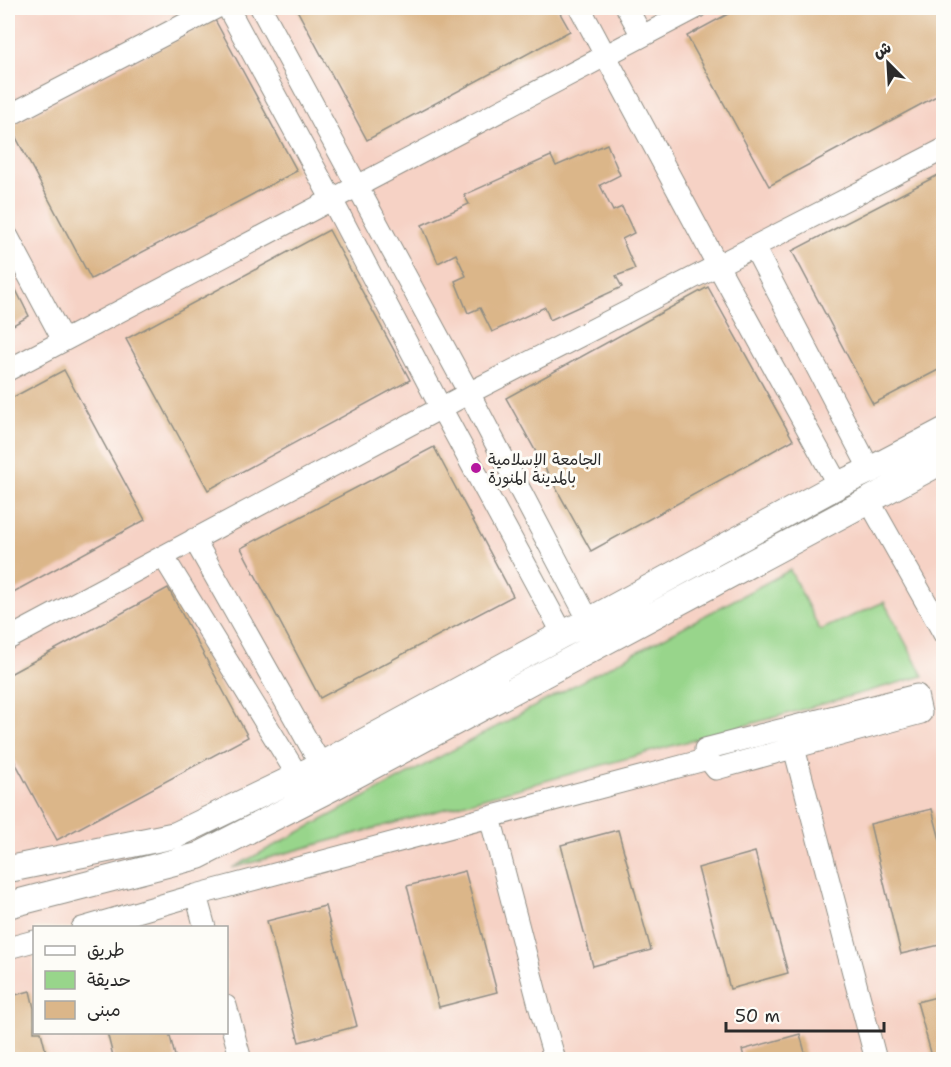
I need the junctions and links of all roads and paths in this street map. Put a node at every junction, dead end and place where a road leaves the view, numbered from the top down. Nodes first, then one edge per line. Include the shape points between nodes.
1 (216, 8) edge
2 (228, 8) edge
3 (261, 8) edge
4 (580, 8) edge
5 (627, 8) edge
6 (696, 8) edge
7 (642, 36) junction
8 (606, 55) junction
9 (8, 116) edge
10 (944, 149) edge
11 (358, 186) junction
12 (332, 200) junction
13 (8, 237) edge
14 (754, 248) junction
15 (718, 266) junction
16 (63, 340) junction
17 (8, 370) edge
18 (469, 393) junction
19 (441, 408) junction
20 (944, 431) edge
21 (944, 460) edge
22 (870, 470) junction
23 (838, 485) junction
24 (868, 499) junction
25 (194, 539) junction
26 (163, 556) junction
27 (589, 621) junction
28 (563, 634) junction
29 (944, 634) edge
30 (8, 639) edge
31 (794, 748) junction
32 (708, 759) junction
33 (309, 770) junction
34 (490, 817) junction
35 (10, 864) edge
36 (196, 896) junction
37 (10, 901) edge
38 (86, 926) edge
39 (205, 926) edge
40 (33, 941) edge
41 (8, 948) edge
42 (228, 1013) edge
43 (241, 1059) edge
44 (555, 1059) edge
45 (876, 1059) edge

1 - 9 street
2 - 12 street
3 - 11 street
4 - 8 street
5 - 7 street
6 - 7 street
7 - 8 street
8 - 11 street
8 - 15 street
10 - 14 street
11 - 12 street
11 - 18 street
12 - 16 street
12 - 19 street
13 - 16 street
14 - 15 street
14 - 22 street
15 - 18 street
15 - 23 street
16 - 17 street
18 - 19 street
18 - 27 street
19 - 25 street
19 - 28 street
20 - 22 main road
21 - 24 main road
22 - 23 main road
23 - 27 main road
24 - 29 street
24 - 37 main road via 198,856
25 - 26 street
25 - 33 street
26 - 30 street
26 - 33 street
27 - 28 main road
28 - 33 main road
31 - 32 street via 716,769
31 - 32 street via 921,713 917,695 705,749
31 - 45 street
32 - 34 street
33 - 35 main road via 176,835
34 - 36 street
34 - 44 street
35 - 37 main road
36 - 38 street
36 - 39 street
40 - 41 street
42 - 43 street

